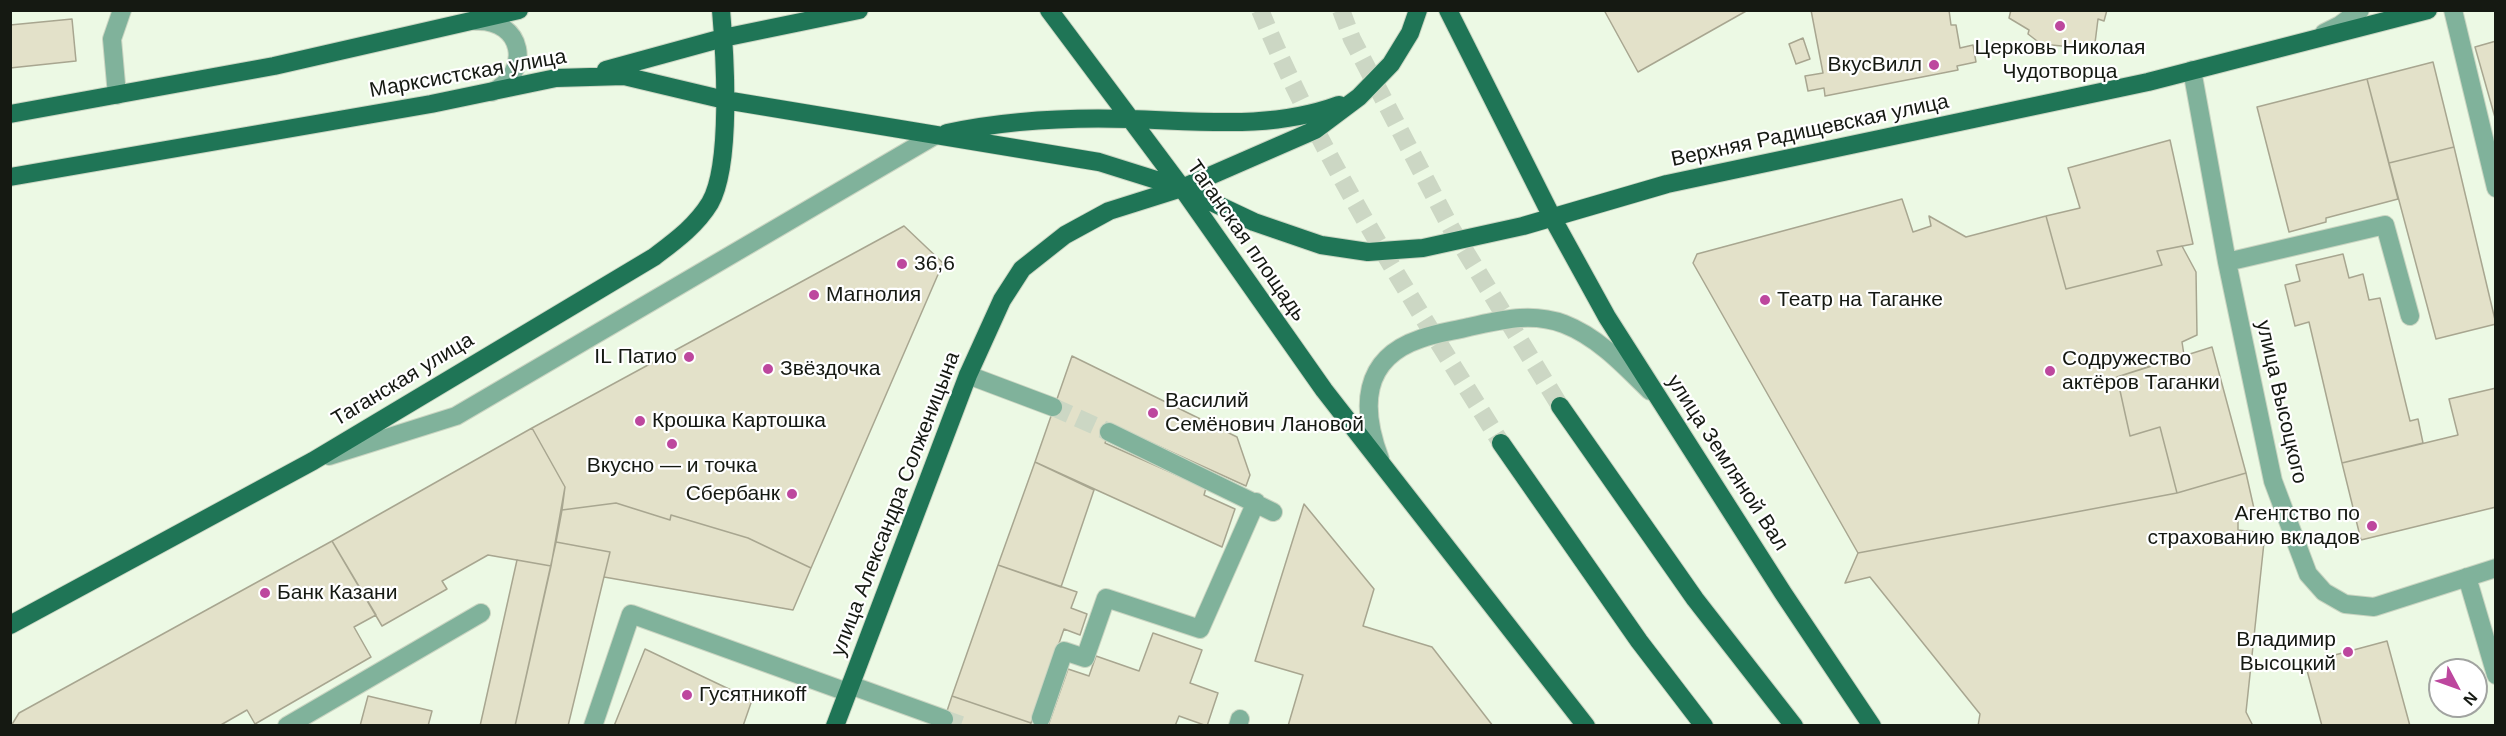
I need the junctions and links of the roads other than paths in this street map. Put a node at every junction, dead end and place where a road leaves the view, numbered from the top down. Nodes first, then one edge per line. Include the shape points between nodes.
1 (122, 10) edge
2 (519, 10) edge
3 (722, 10) edge
4 (859, 10) edge
5 (1049, 10) edge
6 (1418, 10) edge
7 (1448, 10) edge
8 (2360, 10) edge
9 (2428, 10) edge
10 (2453, 10) edge
11 (472, 21) junction
12 (723, 38) junction
13 (2306, 42) junction
14 (2192, 70) junction
15 (584, 76) junction
16 (490, 93) junction
17 (117, 95) junction
18 (1359, 98) junction
19 (725, 100) junction
20 (10, 114) edge
21 (1129, 119) junction
22 (934, 136) junction
23 (10, 177) edge
24 (1182, 188) junction
25 (2496, 188) edge
26 (1553, 219) junction
27 (2227, 262) junction
28 (2410, 316) dead end
29 (968, 375) junction
30 (1662, 403) junction
31 (1560, 406) tunnel mouth
32 (1053, 407) tunnel mouth
33 (1110, 432) tunnel mouth
34 (1501, 443) tunnel mouth
35 (313, 461) junction
36 (1382, 464) junction
37 (1256, 502) junction
38 (1273, 512) dead end
39 (2496, 568) edge
40 (2467, 577) junction
41 (481, 613) dead end
42 (10, 625) edge
43 (2496, 675) edge
44 (849, 689) junction
45 (1041, 718) dead end
46 (944, 719) tunnel mouth
47 (287, 726) edge
48 (593, 726) edge
49 (835, 726) edge
50 (1586, 726) edge
51 (1704, 726) edge
52 (1794, 726) edge
53 (1872, 726) edge

1 - 17 street via 112,39
2 - 11 main road
3 - 12 main road
4 - 12 main road
5 - 21 main road, Таганская площадь
6 - 18 main road, улица Александра Солженицына via 1410,33 1391,64
7 - 26 main road
8 - 13 street via 2340,26
9 - 13 main road, Верхняя Радищевская улица
10 - 25 street
11 - 16 street via 501,25 517,48 513,76
11 - 17 main road via 274,66
12 - 15 main road
12 - 19 main road
13 - 14 main road, Верхняя Радищевская улица
14 - 26 main road, Верхняя Радищевская улица via 1667,184
14 - 27 street, улица Высоцкого
15 - 16 main road, Марксистская улица via 556,78
15 - 19 main road, Марксистская улица via 624,76
16 - 23 main road, Марксистская улица
17 - 20 main road
18 - 21 main road via 1312,115 1249,123
18 - 24 main road, улица Александра Солженицына via 1315,130
19 - 22 main road, Марксистская улица
19 - 35 main road, Таганская улица via 722,161 711,201 688,231 654,257
21 - 22 main road via 1047,118
21 - 24 main road, Таганская площадь
22 - 24 main road, Марксистская улица via 1099,162
22 - 35 street via 456,416
24 - 26 main road, Верхняя Радищевская улица via 1254,222 1321,245 1368,252 1423,248
24 - 29 main road, улица Александра Солженицына via 1109,211 1065,235 1022,269 1002,300
24 - 36 main road, Таганская площадь via 1324,390
26 - 30 main road, улица Земляной Вал via 1607,317
27 - 28 street via 2385,225
27 - 40 street, улица Высоцкого via 2273,481 2308,574 2324,592 2345,604 2374,606
29 - 32 street
29 - 44 main road, улица Александра Солженицына
30 - 36 street via 1617,358 1583,334 1541,318 1515,317 1420,339 1395,350 1381,364 1370,384 1368,413
30 - 53 main road, улица Земляной Вал
31 - 52 main road via 1695,599
33 - 37 street
34 - 51 main road via 1639,641
35 - 42 main road, Таганская улица
36 - 50 main road
37 - 38 street
37 - 45 street via 1200,629 1106,598 1085,658 1064,651
39 - 40 street, улица Высоцкого
40 - 43 street
41 - 47 street
44 - 46 street
44 - 48 street via 631,614
44 - 49 main road, улица Александра Солженицына

